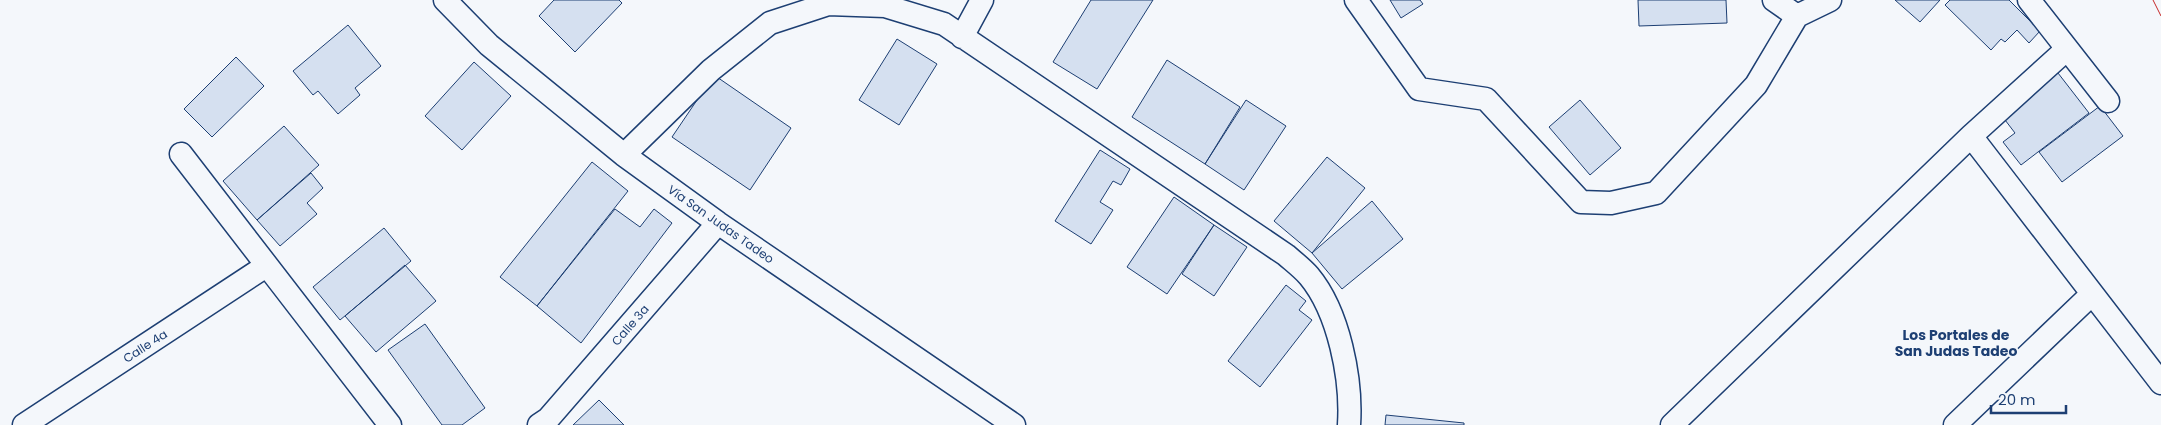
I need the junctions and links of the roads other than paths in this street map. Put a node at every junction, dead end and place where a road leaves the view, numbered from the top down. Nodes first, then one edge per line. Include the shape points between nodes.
1 (445, 0) edge
2 (982, 0) edge
3 (1356, 0) edge
4 (1774, 0) edge
5 (1830, 0) edge
6 (2028, 0) edge
7 (1797, 16) junction
8 (962, 37) junction
9 (2067, 49) junction
10 (2108, 101) dead end
11 (1971, 136) junction
12 (180, 154) dead end
13 (624, 154) junction
14 (718, 223) junction
15 (266, 266) junction
16 (2092, 294) junction
17 (2161, 383) edge
18 (24, 425) edge
19 (390, 425) edge
20 (539, 425) edge
21 (1014, 425) edge
22 (1349, 425) edge
23 (1672, 425) edge
24 (1955, 425) edge

1 - 13 street, Vía San Judas Tadeo via 489,45
2 - 8 street
3 - 7 street via 1419,89 1486,99 1582,202 1611,203 1656,193 1756,85
4 - 7 street
5 - 7 street
6 - 9 street
8 - 13 street via 944,24 885,6 828,4 770,23 711,70
8 - 22 street via 1286,255 1310,277 1328,308 1341,342 1348,378
9 - 10 street
9 - 11 street
11 - 16 street
11 - 23 street
12 - 15 street
13 - 14 street, Vía San Judas Tadeo
14 - 20 street, Calle 3a via 548,419
14 - 21 street, Vía San Judas Tadeo
15 - 18 street, Calle 4a
15 - 19 street
16 - 17 street
16 - 24 street

